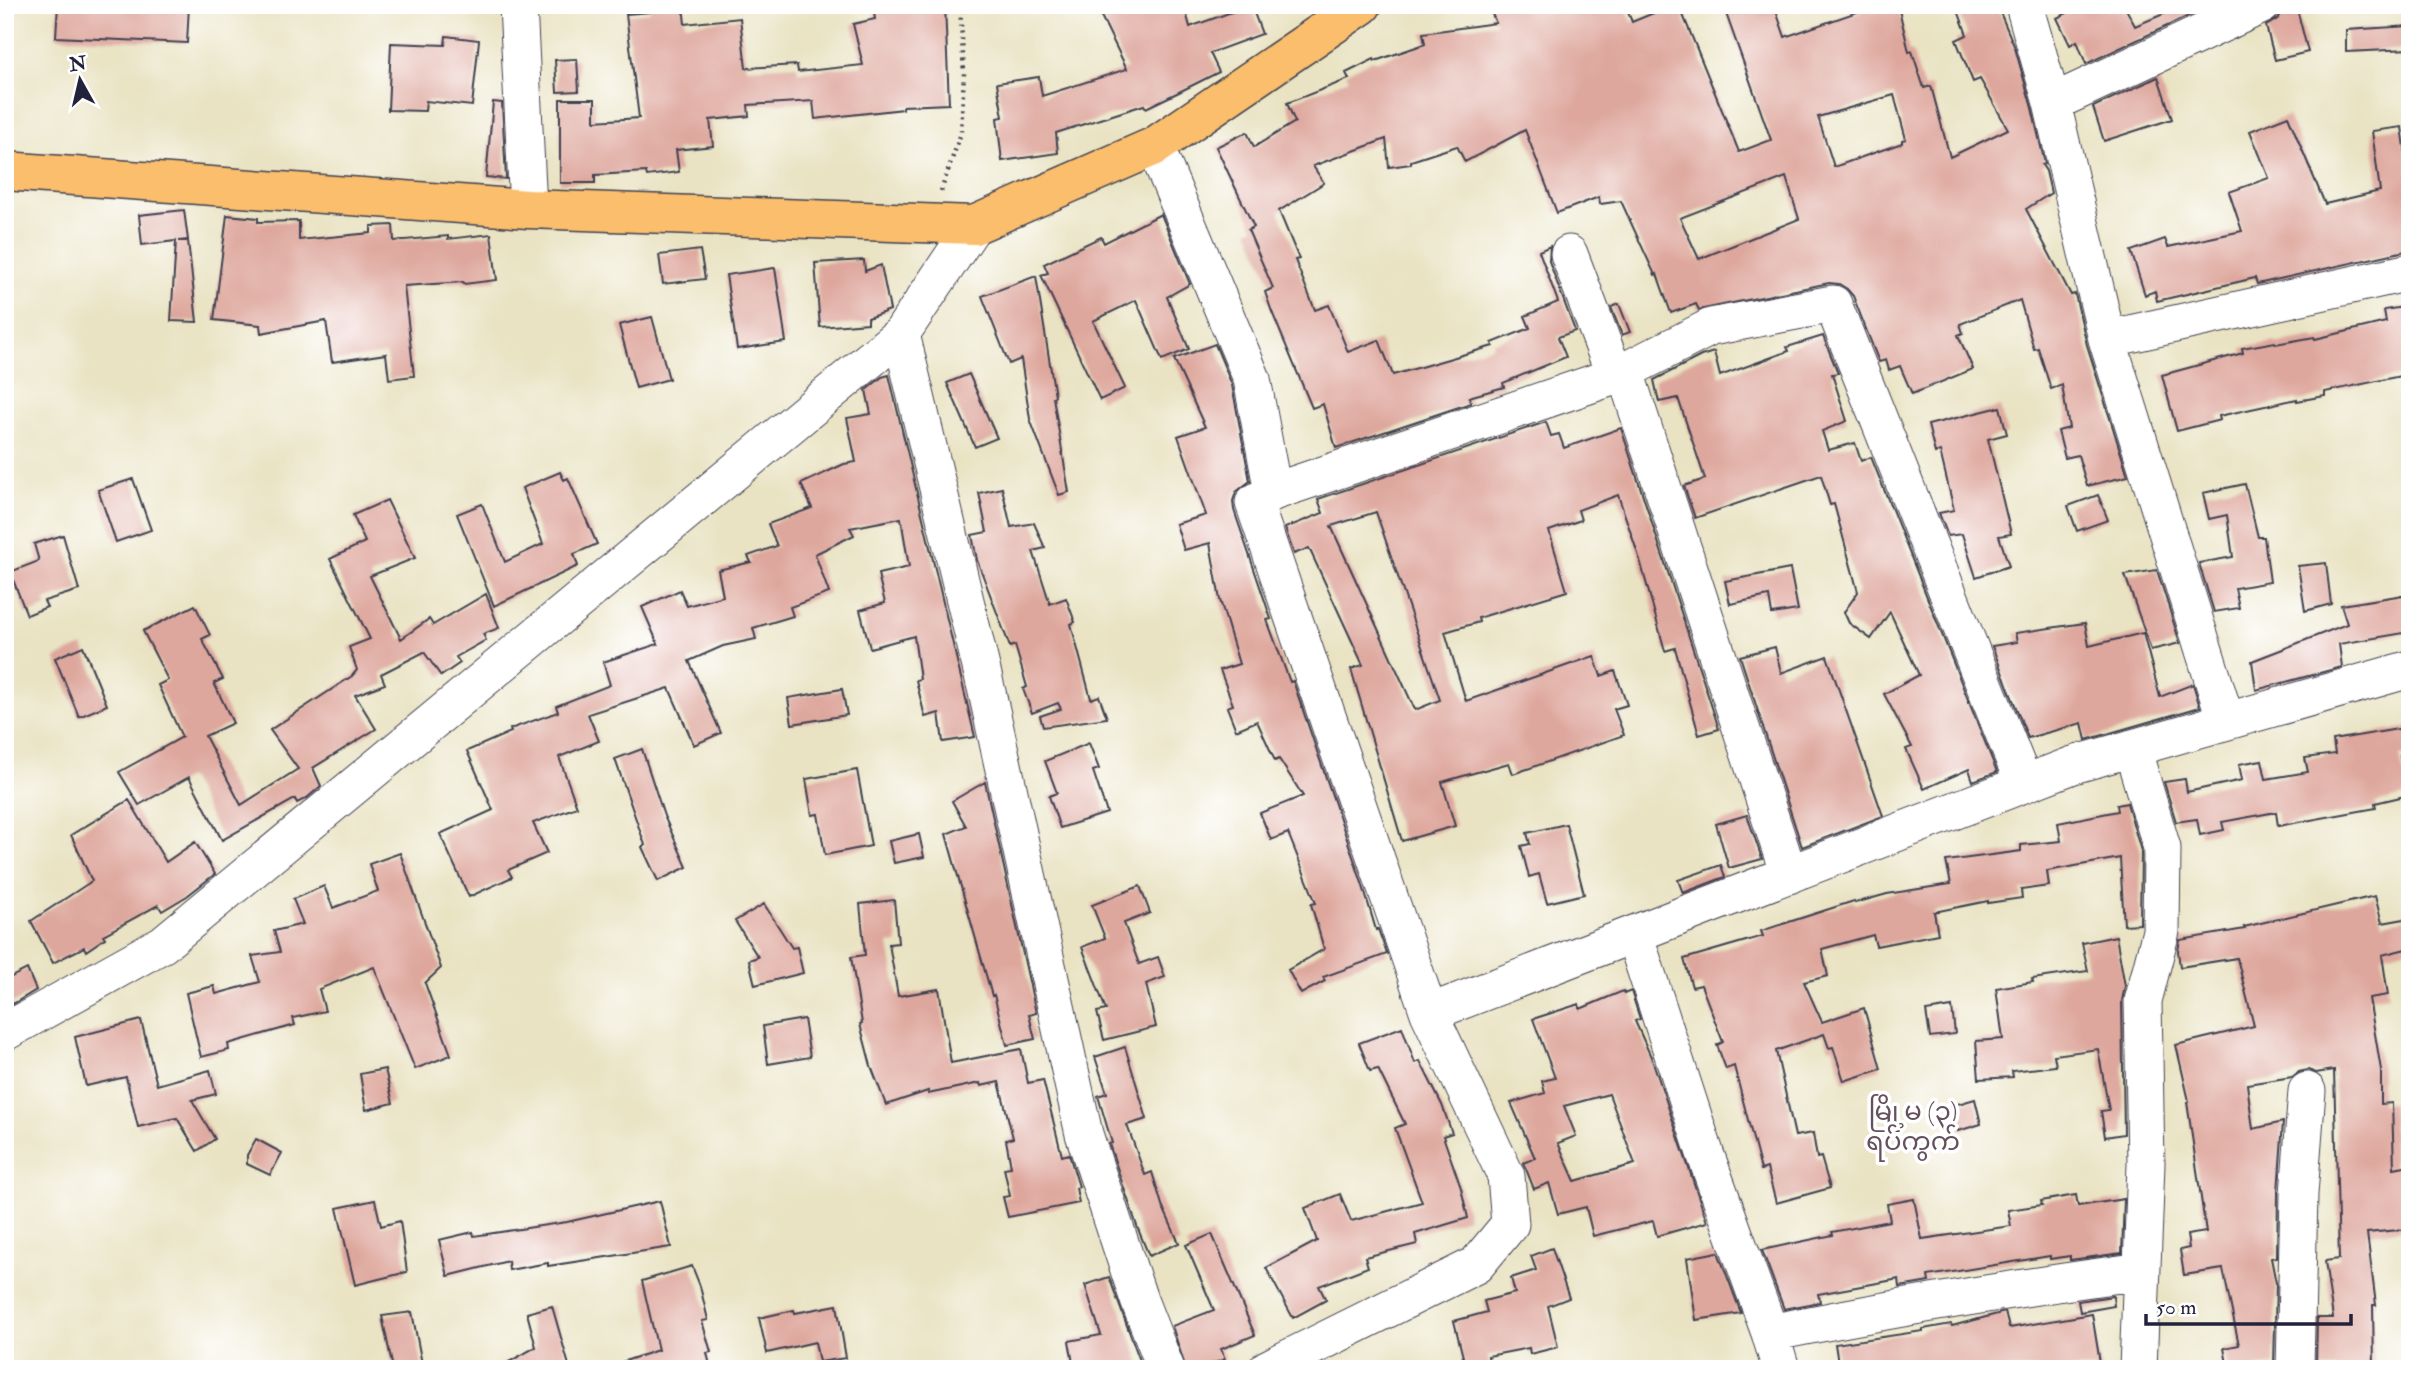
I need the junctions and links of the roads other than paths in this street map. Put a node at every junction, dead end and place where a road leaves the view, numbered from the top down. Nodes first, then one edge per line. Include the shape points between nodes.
1 (518, 5) edge
2 (1362, 5) edge
3 (2024, 5) edge
4 (2262, 5) edge
5 (2052, 103) junction
6 (1154, 146) junction
7 (5, 171) edge
8 (528, 209) junction
9 (974, 225) junction
10 (1569, 254) dead end
11 (2410, 272) edge
12 (901, 334) junction
13 (2107, 338) junction
14 (1615, 376) junction
15 (1273, 492) junction
16 (2410, 669) edge
17 (2226, 722) junction
18 (2132, 748) junction
19 (2024, 784) junction
20 (1789, 875) junction
21 (1633, 934) junction
22 (1429, 1013) junction
23 (5, 1032) edge
24 (2307, 1091) dead end
25 (2141, 1271) junction
26 (1770, 1333) junction
27 (1166, 1369) edge
28 (1267, 1369) edge
29 (1781, 1369) edge
30 (2138, 1369) edge
31 (2295, 1369) edge

1 - 8 street
2 - 6 main road
3 - 5 street
4 - 5 street
5 - 13 street
6 - 9 main road
6 - 15 street via 1252,379
7 - 8 main road
8 - 9 main road
9 - 12 street
10 - 14 street
11 - 13 street
12 - 23 street via 163,944
12 - 27 street via 987,692 1084,1135
13 - 17 street
14 - 15 street
14 - 19 street via 1711,327 1833,304
14 - 20 street via 1627,378
15 - 22 street via 1254,503
16 - 17 street
17 - 18 street
18 - 19 street
18 - 25 street via 2162,848 2161,931 2143,1001 2146,1164
19 - 20 street
20 - 21 street
21 - 22 street
21 - 26 street
22 - 28 street via 1506,1176 1510,1224 1476,1265
24 - 31 street via 2299,1194
25 - 26 street via 1882,1310
25 - 30 street
26 - 29 street

